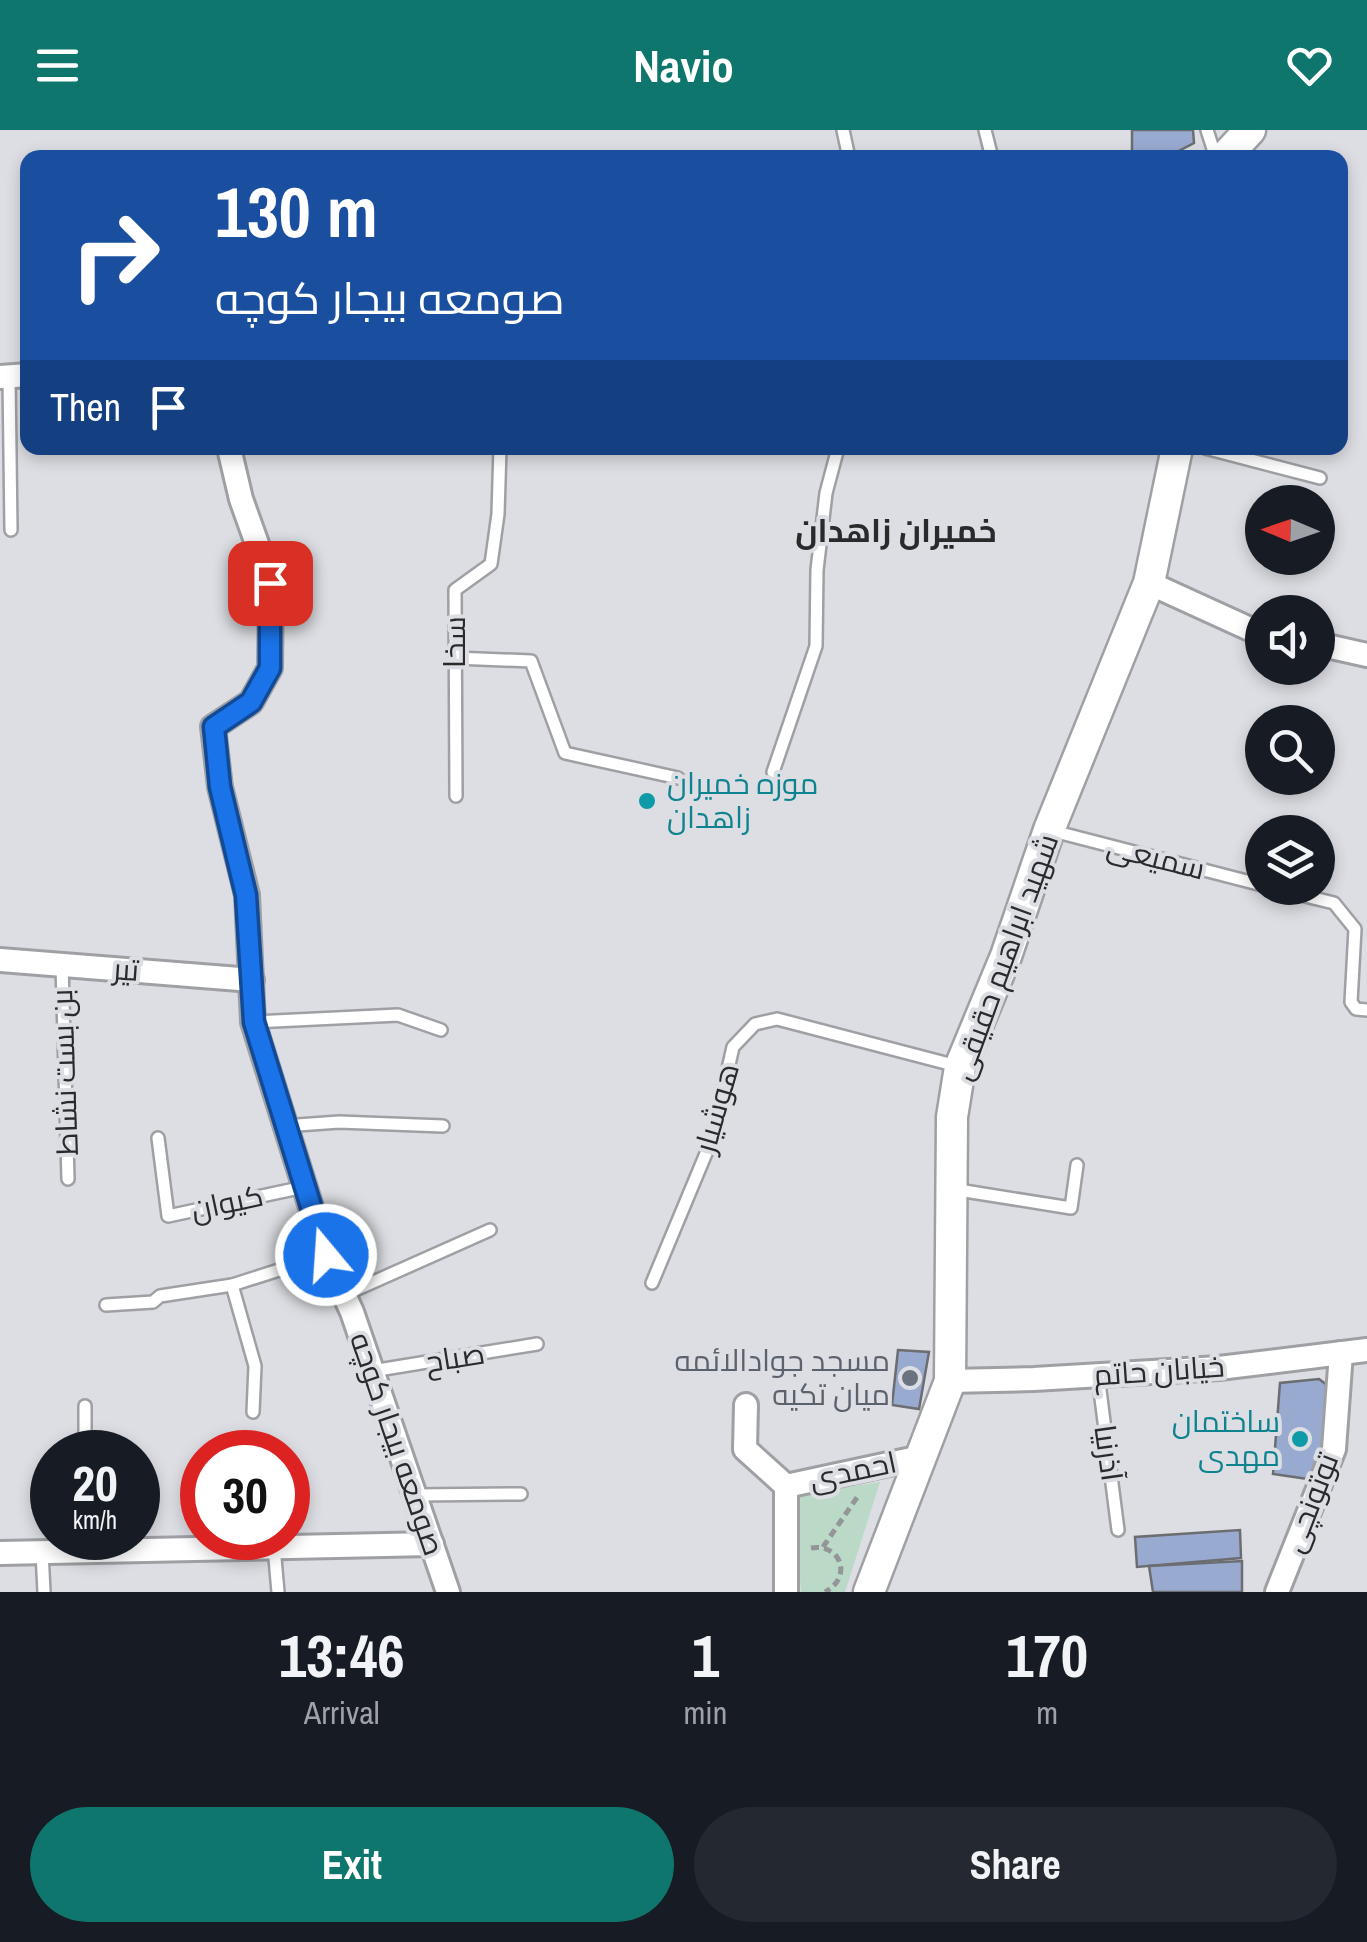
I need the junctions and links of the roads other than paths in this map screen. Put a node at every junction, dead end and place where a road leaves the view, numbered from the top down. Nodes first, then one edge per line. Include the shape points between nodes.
1 (1250, 130) edge
2 (1229, 150) edge
3 (12, 377) edge
4 (231, 455) edge
5 (500, 455) edge
6 (836, 455) edge
7 (1176, 455) edge
8 (1233, 455) edge
9 (1320, 478) dead end
10 (11, 530) dead end
11 (1149, 583) junction
12 (1245, 627) edge
13 (1335, 648) edge
14 (1367, 655) edge
15 (455, 658) junction
16 (773, 772) dead end
17 (678, 778) dead end
18 (456, 796) dead end
19 (1050, 830) junction
20 (1245, 881) edge
21 (1335, 904) edge
22 (0, 960) edge
23 (62, 966) junction
24 (252, 980) junction
25 (1367, 1010) edge
26 (254, 1022) junction
27 (442, 1030) dead end
28 (960, 1067) junction
29 (284, 1126) junction
30 (443, 1126) dead end
31 (158, 1138) dead end
32 (1077, 1165) dead end
33 (68, 1179) dead end
34 (304, 1187) junction
35 (952, 1189) junction
36 (490, 1230) dead end
37 (326, 1255) junction
38 (652, 1283) dead end
39 (232, 1284) junction
40 (344, 1295) junction
41 (106, 1305) dead end
42 (537, 1344) dead end
43 (1367, 1350) edge
44 (1342, 1353) junction
45 (372, 1371) junction
46 (1098, 1375) junction
47 (950, 1382) junction
48 (746, 1405) dead end
49 (85, 1406) dead end
50 (253, 1412) dead end
51 (85, 1430) edge
52 (921, 1456) junction
53 (786, 1486) junction
54 (521, 1494) dead end
55 (415, 1496) junction
56 (1118, 1530) dead end
57 (432, 1544) junction
58 (310, 1546) edge
59 (30, 1552) edge
60 (0, 1553) edge
61 (42, 1560) edge
62 (275, 1560) edge
63 (44, 1592) edge
64 (278, 1592) edge
65 (448, 1592) edge
66 (786, 1592) edge
67 (869, 1592) edge
68 (1278, 1592) edge

1 - 2 street
3 - 10 lane
4 - 24 street, صومعه بیجار کوچه via 270,583 270,668 251,702 214,727 220,787 246,895
5 - 15 lane, سخا via 491,564 454,590
6 - 16 lane via 817,570 816,646
7 - 11 street, شهید ابراهیم حقیقی
8 - 9 lane
11 - 12 street
11 - 19 street, شهید ابراهیم حقیقی
13 - 14 street
15 - 17 lane via 532,660 564,753
15 - 18 lane, سخا
19 - 20 lane, سمیعی
19 - 28 street, شهید ابراهیم حقیقی
21 - 25 lane via 1356,933 1352,1002
22 - 23 street, تیر
23 - 24 street, تیر
23 - 33 lane, بن بست نشاط
24 - 26 street, صومعه بیجار کوچه
26 - 27 lane via 398,1015
26 - 29 street, صومعه بیجار کوچه
28 - 35 street, شهید ابراهیم حقیقی
28 - 38 lane, هوشیار via 776,1019 755,1024 734,1047 712,1139
29 - 30 lane
29 - 34 street, صومعه بیجار کوچه
31 - 34 lane, کیوان via 168,1216
32 - 35 lane via 1071,1208
34 - 37 street, صومعه بیجار کوچه
35 - 47 street, شهید ابراهیم حقیقی
36 - 40 lane
37 - 39 lane
37 - 40 street, صومعه بیجار کوچه
39 - 41 lane
39 - 50 lane via 255,1366
40 - 45 street, صومعه بیجار کوچه
42 - 45 lane, صباح
43 - 44 street, خیابان حاتم
44 - 46 street, خیابان حاتم
44 - 68 street, توتونچی via 1334,1449
45 - 55 street, صومعه بیجار کوچه
46 - 47 street, خیابان حاتم
46 - 56 lane, آذرنیا
47 - 52 street, شهید ابراهیم حقیقی
48 - 53 street, احمدی via 745,1449
49 - 51 lane
52 - 53 street, احمدی
52 - 67 street, شهید ابراهیم حقیقی
53 - 66 street, احمدی
54 - 55 lane
55 - 57 street, صومعه بیجار کوچه
57 - 58 street
57 - 65 street, صومعه بیجار کوچه
59 - 60 street
61 - 63 lane
62 - 64 lane

